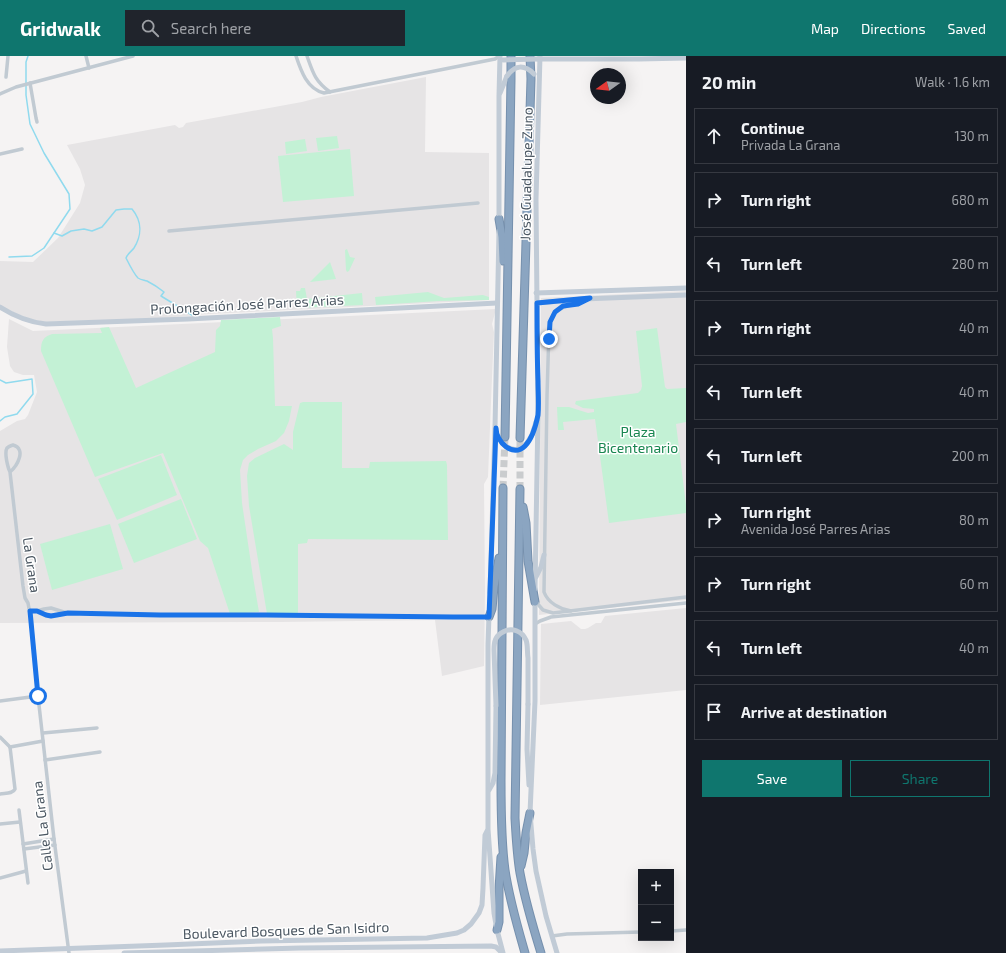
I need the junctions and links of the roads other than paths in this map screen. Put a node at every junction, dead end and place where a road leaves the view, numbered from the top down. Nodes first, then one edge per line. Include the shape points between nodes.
1 (8, 56) edge
2 (86, 56) edge
3 (133, 56) edge
4 (296, 56) edge
5 (307, 56) edge
6 (511, 56) edge
7 (530, 56) edge
8 (499, 58) edge
9 (539, 58) edge
10 (686, 58) edge
11 (89, 68) junction
12 (6, 77) dead end
13 (29, 83) junction
14 (330, 92) junction
15 (0, 94) edge
16 (540, 94) junction
17 (499, 96) junction
18 (37, 122) dead end
19 (22, 149) dead end
20 (0, 154) edge
21 (478, 203) dead end
22 (499, 219) junction
23 (169, 231) dead end
24 (686, 288) edge
25 (536, 293) junction
26 (686, 295) edge
27 (590, 298) junction
28 (497, 303) junction
29 (537, 303) junction
30 (0, 307) edge
31 (506, 378) junction
32 (538, 414) junction
33 (496, 428) junction
34 (520, 438) tunnel mouth
35 (503, 440) junction
36 (10, 472) junction
37 (544, 555) junction
38 (535, 578) junction
39 (684, 598) edge
40 (535, 602) junction
41 (684, 603) edge
42 (30, 611) junction
43 (37, 611) junction
44 (571, 611) junction
45 (68, 613) junction
46 (557, 614) junction
47 (489, 617) junction
48 (535, 624) junction
49 (38, 696) junction
50 (0, 701) edge
51 (97, 728) dead end
52 (42, 733) junction
53 (0, 737) edge
54 (43, 741) junction
55 (10, 747) junction
56 (100, 752) dead end
57 (45, 760) junction
58 (531, 791) junction
59 (488, 793) junction
60 (0, 794) edge
61 (19, 810) dead end
62 (530, 813) junction
63 (20, 822) junction
64 (0, 824) edge
65 (488, 829) junction
66 (502, 829) junction
67 (54, 839) junction
68 (23, 844) junction
69 (55, 845) junction
70 (24, 849) junction
71 (26, 871) junction
72 (520, 872) junction
73 (0, 878) edge
74 (28, 883) dead end
75 (497, 930) junction
76 (686, 930) edge
77 (674, 931) edge
78 (638, 932) edge
79 (552, 936) junction
80 (301, 940) junction
81 (539, 945) junction
82 (126, 947) junction
83 (300, 948) junction
84 (115, 950) edge
85 (0, 951) edge
86 (69, 951) edge
87 (125, 953) edge
88 (137, 953) edge
89 (502, 953) edge
90 (525, 953) edge
91 (541, 953) edge
92 (545, 953) edge
93 (557, 953) edge

1 - 12 street
2 - 11 street
3 - 11 street
4 - 14 street via 301,73 309,84 319,92
5 - 14 street via 318,82
6 - 31 highway
7 - 34 highway
8 - 9 main road, bridge
8 - 14 street
8 - 17 main road
9 - 10 main road
9 - 16 main road, José Guadalupe Zuno
11 - 13 street
13 - 15 street
13 - 18 street
16 - 17 main road, bridge via 534,74 521,67 514,69 507,76
16 - 25 main road, José Guadalupe Zuno via 536,192
17 - 22 main road
19 - 20 street
21 - 23 street
22 - 28 main road
22 - 31 highway via 503,246 503,339
24 - 25 main road
25 - 29 main road, José Guadalupe Zuno
26 - 27 main road
27 - 29 main road
27 - 37 street via 560,308 550,322
28 - 30 main road, Prolongación José Parres Arias via 46,324 24,319
28 - 33 main road
29 - 32 main road, José Guadalupe Zuno
31 - 35 highway
32 - 35 main road, bridge via 532,435 522,448 510,449
32 - 38 main road
33 - 35 main road via 496,435
33 - 47 main road
36 - 36 street, La Grana via 20,454 19,448 13,445 8,447 6,452
36 - 42 street, La Grana via 23,586
37 - 38 main road
37 - 44 street via 545,595 556,605
38 - 40 main road
39 - 41 street
39 - 44 street
40 - 46 street via 543,610
40 - 48 main road
40 - 72 highway via 520,489 514,794
41 - 46 street
42 - 43 street
42 - 49 street, La Grana
43 - 45 street via 51,608
43 - 45 street via 51,616
44 - 46 street
45 - 47 street
46 - 48 street
47 - 59 main road
47 - 66 highway via 499,562 500,505 503,488
48 - 58 main road
49 - 50 street
49 - 52 street, Calle La Grana
51 - 52 street
52 - 54 street, Calle La Grana
53 - 55 street
54 - 55 street
54 - 57 street, Calle La Grana
55 - 60 street via 15,789
56 - 57 street
57 - 67 street, Calle La Grana
58 - 59 main road, bridge via 528,774 527,644 520,632 508,630 499,634 494,641 494,778
58 - 62 main road
59 - 65 main road
61 - 63 street
62 - 72 highway
62 - 79 main road via 536,870
63 - 64 street
63 - 68 street
65 - 75 main road
65 - 80 main road, Boulevard Bosques de San Isidro via 485,835 482,904 476,919 464,930 427,938
66 - 75 highway
66 - 90 highway via 511,903
67 - 68 street
67 - 69 street, Calle La Grana
68 - 70 street
69 - 70 street
69 - 86 street, Calle La Grana
70 - 71 street
71 - 73 street
71 - 74 street
72 - 81 highway
75 - 89 main road
76 - 77 street
78 - 79 street
79 - 93 main road
80 - 82 main road, Boulevard Bosques de San Isidro
80 - 83 main road
81 - 91 highway
81 - 92 highway
82 - 84 main road, Boulevard Bosques de San Isidro
82 - 87 main road
83 - 88 main road, Boulevard Bosques de San Isidro
83 - 89 main road, Boulevard Bosques de San Isidro via 491,946
84 - 86 main road, Boulevard Bosques de San Isidro
85 - 86 main road, Boulevard Bosques de San Isidro
87 - 88 main road, Boulevard Bosques de San Isidro

